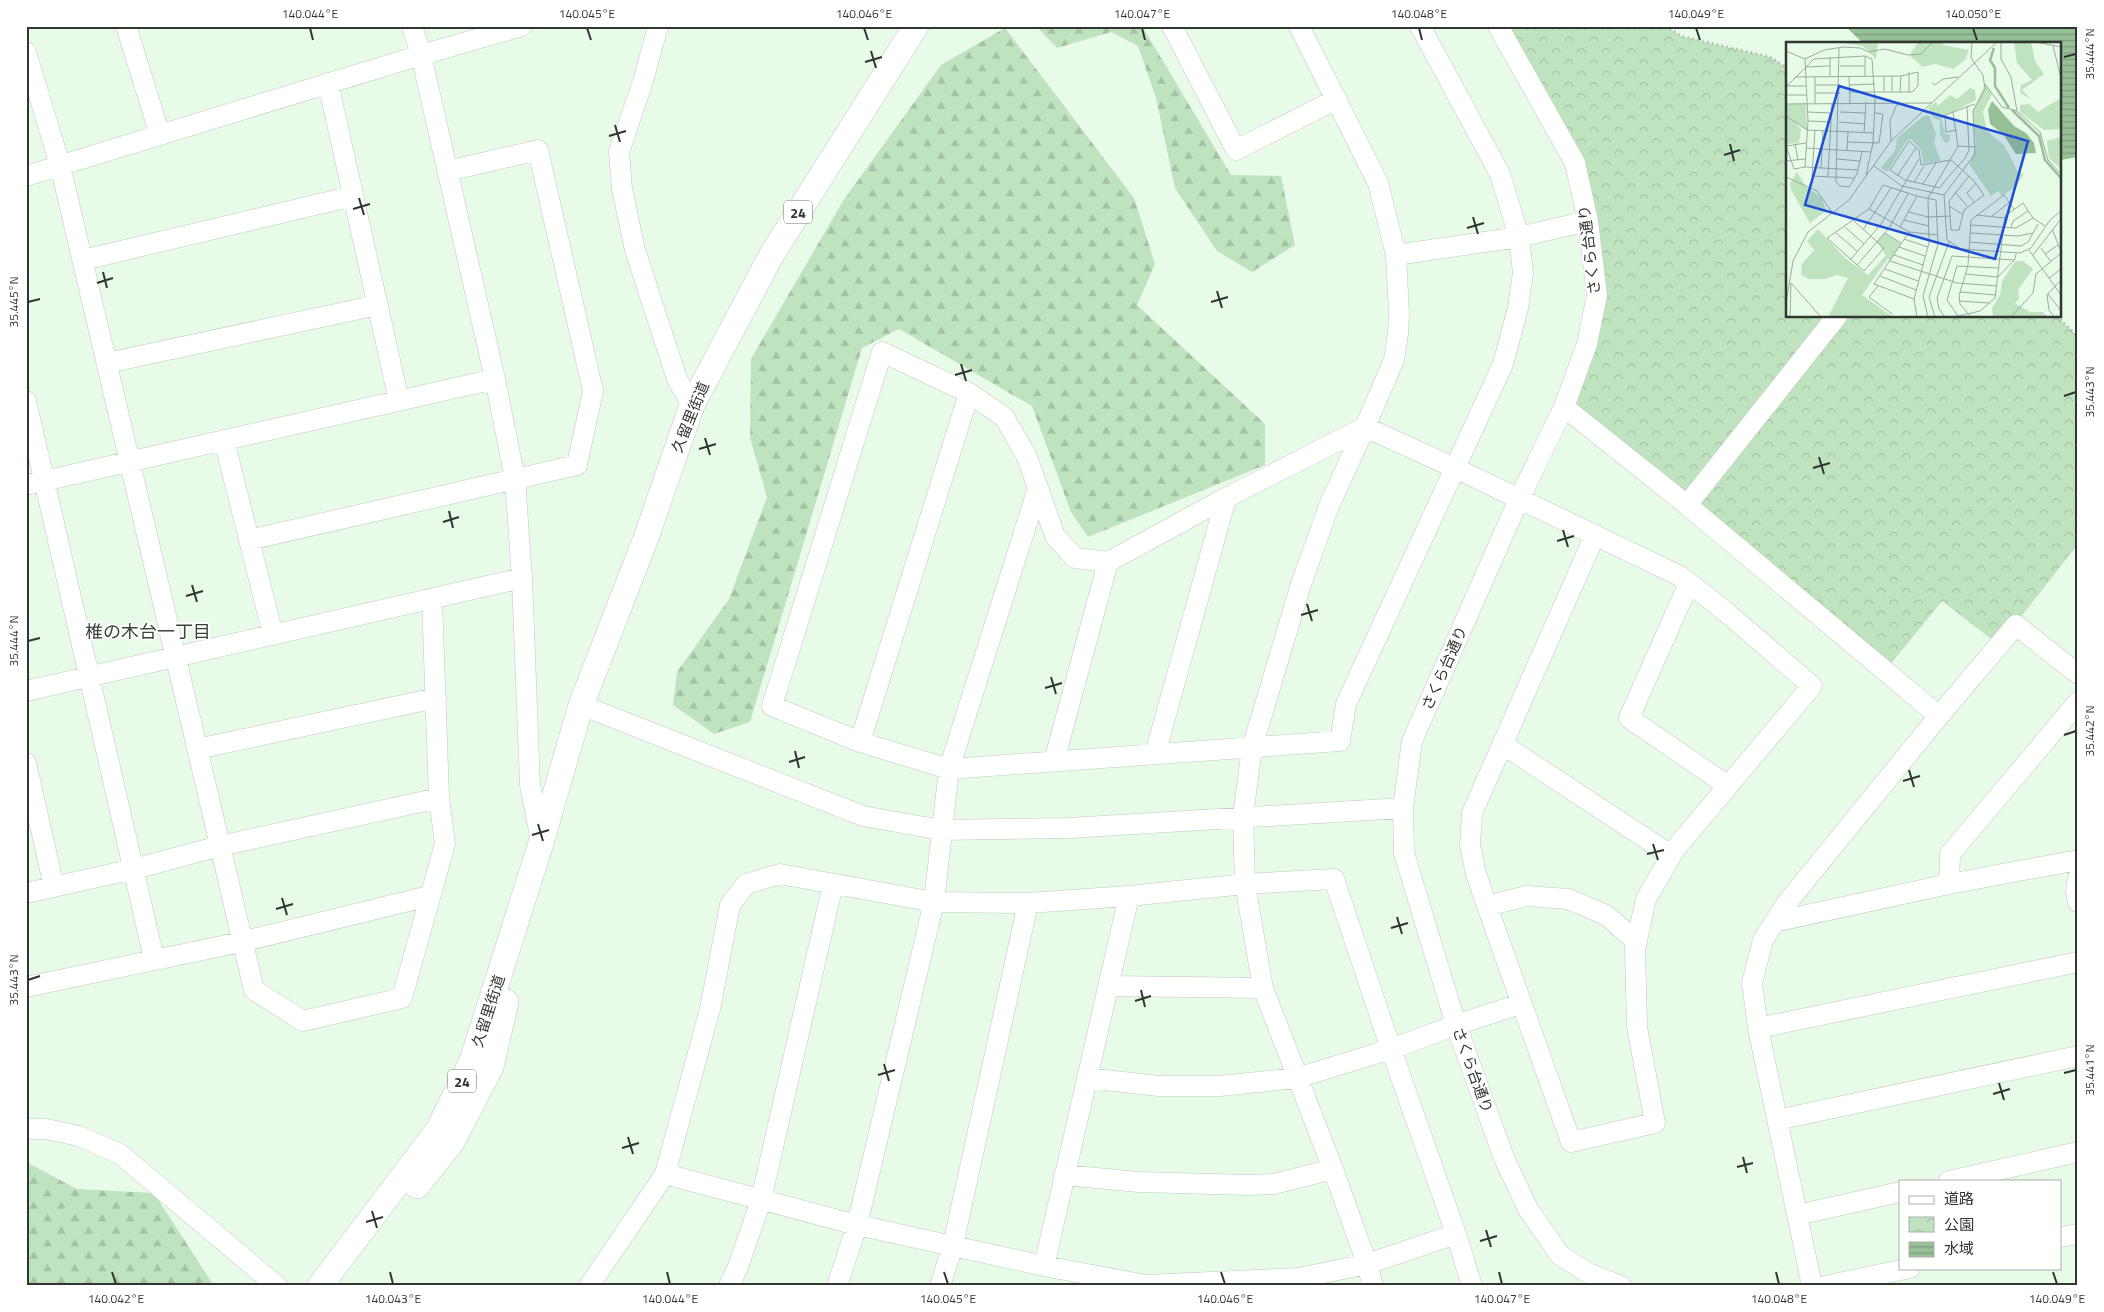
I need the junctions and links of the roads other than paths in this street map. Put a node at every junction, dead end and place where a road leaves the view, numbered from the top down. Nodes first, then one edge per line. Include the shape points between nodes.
1 (412, 26) edge
2 (522, 26) edge
3 (658, 26) edge
4 (916, 26) edge
5 (1172, 26) edge
6 (1300, 26) edge
7 (1420, 26) edge
8 (1498, 26) edge
9 (131, 28) edge
10 (421, 55) junction
11 (27, 59) edge
12 (328, 84) junction
13 (1337, 99) junction
14 (160, 135) junction
15 (60, 165) junction
16 (448, 171) junction
17 (26, 176) edge
18 (353, 196) junction
19 (1588, 221) junction
20 (1518, 237) junction
21 (1396, 255) junction
22 (83, 260) junction
23 (378, 305) junction
24 (1835, 318) edge
25 (107, 363) junction
26 (495, 379) junction
27 (969, 393) junction
28 (399, 401) junction
29 (26, 402) edge
30 (692, 405) junction
31 (1564, 407) junction
32 (1366, 427) junction
33 (224, 440) junction
34 (130, 461) junction
35 (1455, 468) junction
36 (515, 479) junction
37 (35, 482) edge
38 (1038, 488) junction
39 (1226, 498) junction
40 (1519, 499) junction
41 (1687, 505) junction
42 (1595, 535) junction
43 (249, 540) junction
44 (1108, 562) junction
45 (522, 578) junction
46 (1688, 583) junction
47 (432, 599) junction
48 (272, 635) junction
49 (176, 657) junction
50 (2078, 674) edge
51 (90, 676) junction
52 (26, 690) edge
53 (436, 698) junction
54 (2078, 702) edge
55 (582, 705) junction
56 (1939, 716) junction
57 (860, 742) junction
58 (1502, 744) junction
59 (1252, 748) junction
60 (197, 749) junction
61 (1155, 754) junction
62 (1054, 761) junction
63 (26, 763) edge
64 (949, 769) junction
65 (1728, 786) junction
66 (439, 798) junction
67 (1403, 808) junction
68 (1243, 816) junction
69 (941, 830) junction
70 (541, 844) junction
71 (220, 846) junction
72 (1671, 855) junction
73 (2078, 860) edge
74 (134, 869) junction
75 (2078, 878) edge
76 (833, 884) junction
77 (1245, 884) junction
78 (1948, 884) junction
79 (54, 886) junction
80 (26, 893) edge
81 (429, 896) junction
82 (1129, 896) junction
83 (934, 902) junction
84 (2078, 902) edge
85 (1028, 903) junction
86 (1487, 906) junction
87 (1774, 922) junction
88 (241, 942) junction
89 (1637, 942) junction
90 (154, 960) junction
91 (2078, 962) edge
92 (1108, 986) junction
93 (26, 988) edge
94 (1264, 988) junction
95 (1520, 1004) junction
96 (1456, 1024) junction
97 (1758, 1028) junction
98 (1390, 1049) junction
99 (2078, 1056) edge
100 (1087, 1078) junction
101 (1298, 1078) junction
102 (1777, 1120) junction
103 (26, 1129) edge
104 (2078, 1152) edge
105 (1333, 1169) junction
106 (665, 1174) junction
107 (1064, 1175) junction
108 (1953, 1180) edge
109 (1899, 1192) edge
110 (761, 1200) junction
111 (1797, 1214) junction
112 (857, 1225) junction
113 (1456, 1234) junction
114 (2078, 1234) edge
115 (2062, 1238) edge
116 (953, 1245) junction
117 (1367, 1264) junction
118 (1044, 1266) junction
119 (1901, 1270) edge
120 (1586, 1280) edge
121 (1145, 1285) edge
122 (277, 1286) edge
123 (320, 1286) edge
124 (342, 1286) edge
125 (589, 1286) edge
126 (730, 1286) edge
127 (837, 1286) edge
128 (940, 1286) edge
129 (1373, 1286) edge
130 (1472, 1286) edge
131 (1621, 1286) edge
132 (1812, 1286) edge
133 (1825, 1286) edge

1 - 10 street
2 - 10 street
3 - 30 street via 619,152 622,189 635,250 677,379
4 - 30 main road, 久留里街道 / 24 via 772,254
5 - 13 street via 1236,150
6 - 13 street
7 - 20 street via 1500,174
8 - 19 street, さくら台通り via 1575,164
9 - 14 street
10 - 12 street
10 - 16 street
11 - 15 street
12 - 14 street
12 - 18 street
13 - 21 street via 1378,183
14 - 15 street
15 - 17 street
15 - 22 street
16 - 26 street
16 - 36 street via 538,150 593,391 577,465
18 - 22 street
18 - 23 street
19 - 20 street
19 - 31 street, さくら台通り via 1597,295 1586,344
20 - 21 street
20 - 35 street via 1523,272 1518,308 1503,364
21 - 32 street via 1399,313 1394,360
22 - 25 street
23 - 25 street
23 - 28 street
24 - 41 street
25 - 34 street
26 - 28 street
26 - 36 street
27 - 38 street via 1004,417 1027,457
27 - 57 street
27 - 57 street via 882,352 772,706
28 - 33 street
29 - 37 street
30 - 55 main road, 久留里街道 / 24 via 646,538
31 - 40 street, さくら台通り
31 - 41 street
32 - 35 street
32 - 39 street
32 - 59 street via 1329,506 1301,584
33 - 34 street
33 - 43 street
34 - 37 street
34 - 49 street
35 - 40 street
35 - 59 street via 1346,704 1340,740
36 - 43 street
36 - 45 street
37 - 51 street
38 - 44 street via 1055,536 1075,558
38 - 64 street
39 - 44 street
39 - 61 street
40 - 42 street
40 - 67 street, さくら台通り via 1412,741
41 - 56 street
42 - 46 street via 1680,576
42 - 58 street
43 - 48 street
44 - 62 street
45 - 47 street
45 - 70 street via 530,785
46 - 65 street via 1629,718
46 - 65 street via 1812,686
47 - 48 street
47 - 53 street
48 - 49 street
49 - 51 street
49 - 60 street
50 - 56 street via 2016,625
51 - 52 street
51 - 74 street
53 - 60 street
53 - 66 street
54 - 78 street via 1950,854
55 - 69 street via 863,816
55 - 70 main road, 久留里街道 / 24
56 - 87 street
57 - 64 street
58 - 72 street
58 - 86 street via 1472,813 1470,846
59 - 61 street
59 - 68 street
60 - 71 street
61 - 62 street
62 - 64 street
63 - 79 street
64 - 69 street
65 - 72 street
66 - 71 street
66 - 81 street via 445,844
67 - 68 street
67 - 96 street, さくら台通り via 1404,853
68 - 69 street via 1069,828
68 - 77 street
69 - 83 street
70 - 123 main road, 久留里街道 / 24 via 472,1061 438,1130
70 - 124 main road, 久留里街道 / 24 via 491,1067 452,1142
71 - 74 street
71 - 88 street
72 - 89 street via 1646,899
73 - 78 street
74 - 79 street
74 - 90 street
75 - 84 street
76 - 83 street
76 - 106 street via 780,874 746,884 730,905 710,1009
76 - 110 street
77 - 82 street
77 - 94 street
77 - 98 street via 1334,879
78 - 87 street
79 - 80 street
81 - 88 street
81 - 88 street via 402,998 303,1020 254,990
82 - 85 street
82 - 92 street
83 - 85 street
83 - 112 street
85 - 116 street
86 - 89 street via 1527,896 1568,899 1606,915
86 - 95 street
87 - 97 street via 1762,940 1752,982
88 - 90 street
89 - 95 street via 1637,1026 1655,1123 1570,1142
90 - 93 street
91 - 97 street
92 - 94 street
92 - 100 street
94 - 101 street
95 - 96 street
96 - 98 street
96 - 120 street, さくら台通り via 1504,1158 1528,1209 1560,1255
97 - 102 street
98 - 101 street
98 - 113 street
99 - 102 street
100 - 101 street via 1159,1086 1220,1086
100 - 107 street
101 - 105 street
102 - 111 street
103 - 122 street via 46,1129 79,1136 120,1154
104 - 108 street
105 - 107 street via 1274,1184 1250,1185 1139,1182
105 - 117 street
106 - 110 street
106 - 125 street
107 - 118 street
109 - 111 street
110 - 112 street
110 - 126 street
111 - 132 street
112 - 116 street
112 - 127 street
113 - 117 street
113 - 130 street
114 - 115 street
116 - 118 street
116 - 128 street
117 - 121 street via 1299,1278
117 - 129 street
118 - 121 street
119 - 133 street
120 - 131 street, さくら台通り

